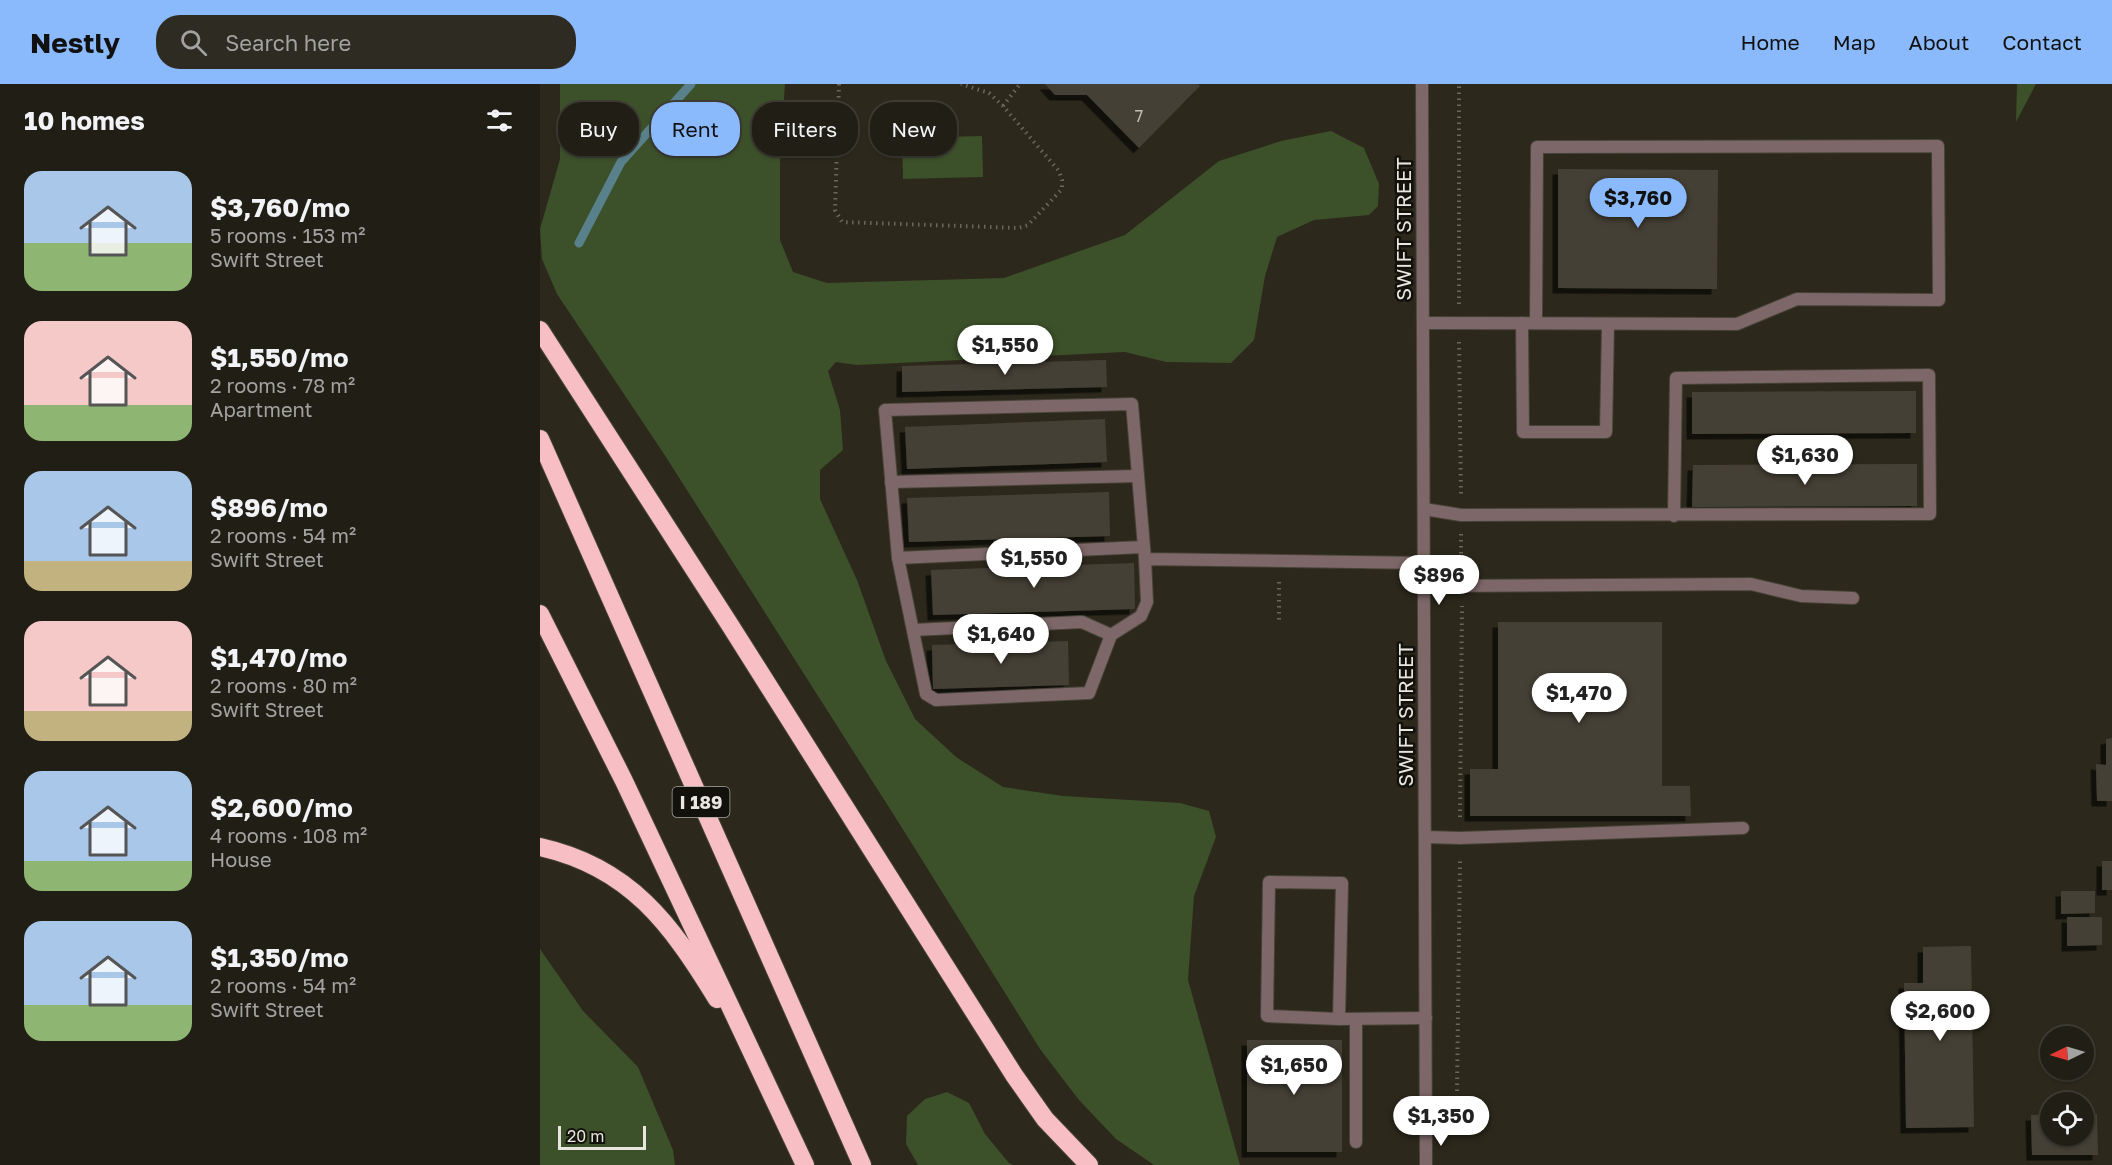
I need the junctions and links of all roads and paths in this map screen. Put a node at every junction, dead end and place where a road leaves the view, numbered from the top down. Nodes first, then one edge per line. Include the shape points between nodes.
1 (839, 84) edge
2 (961, 84) edge
3 (1020, 84) edge
4 (1422, 84) edge
5 (1003, 106) junction
6 (1423, 323) junction
7 (1522, 323) junction
8 (1536, 323) junction
9 (1608, 324) junction
10 (540, 330) edge
11 (540, 439) edge
12 (1138, 476) junction
13 (891, 482) junction
14 (1424, 509) junction
15 (1674, 516) junction
16 (1144, 553) junction
17 (898, 558) junction
18 (1279, 560) junction
19 (1423, 563) junction
20 (1424, 586) junction
21 (1853, 598) dead end
22 (540, 614) edge
23 (1279, 623) dead end
24 (913, 630) junction
25 (1112, 635) junction
26 (1743, 828) dead end
27 (1425, 837) junction
28 (540, 847) edge
29 (1426, 1018) junction
30 (1339, 1019) junction
31 (1356, 1019) junction
32 (767, 1082) junction
33 (1356, 1142) dead end
34 (805, 1165) edge
35 (862, 1165) edge
36 (1089, 1165) edge
37 (1426, 1165) edge

1 - 5 path via 835,210 842,222 848,224 1019,228 1028,225 1057,196 1062,180 1059,171
2 - 5 path via 989,93
3 - 5 path
4 - 6 street, SWIFT STREET
6 - 7 street
6 - 14 street, SWIFT STREET
7 - 8 street
7 - 9 street via 1523,432 1606,432
8 - 9 street
8 - 9 street via 1538,147 1938,146 1939,300 1797,299 1737,324
10 - 36 highway via 1014,1075 1051,1125
11 - 35 highway, I 189
12 - 13 street
12 - 13 street via 1132,404 885,410
12 - 16 street
13 - 17 street
14 - 15 street via 1461,515
14 - 19 street, SWIFT STREET
15 - 15 street via 1930,514 1929,375 1676,378
16 - 17 street
16 - 18 street
16 - 25 street via 1147,602 1141,616
17 - 24 street
18 - 19 street
18 - 23 path
19 - 20 street, SWIFT STREET
20 - 21 street via 1751,584 1801,596
20 - 27 street, SWIFT STREET
22 - 32 highway, I 189
24 - 25 street via 1082,622
24 - 25 street via 926,694 936,700 1089,693
26 - 27 street
27 - 29 street, SWIFT STREET
28 - 32 highway via 590,864 648,904 691,957
29 - 31 street
29 - 37 street, SWIFT STREET
30 - 30 street via 1267,1016 1269,882 1342,883
30 - 31 street
31 - 33 street
32 - 34 highway, I 189

